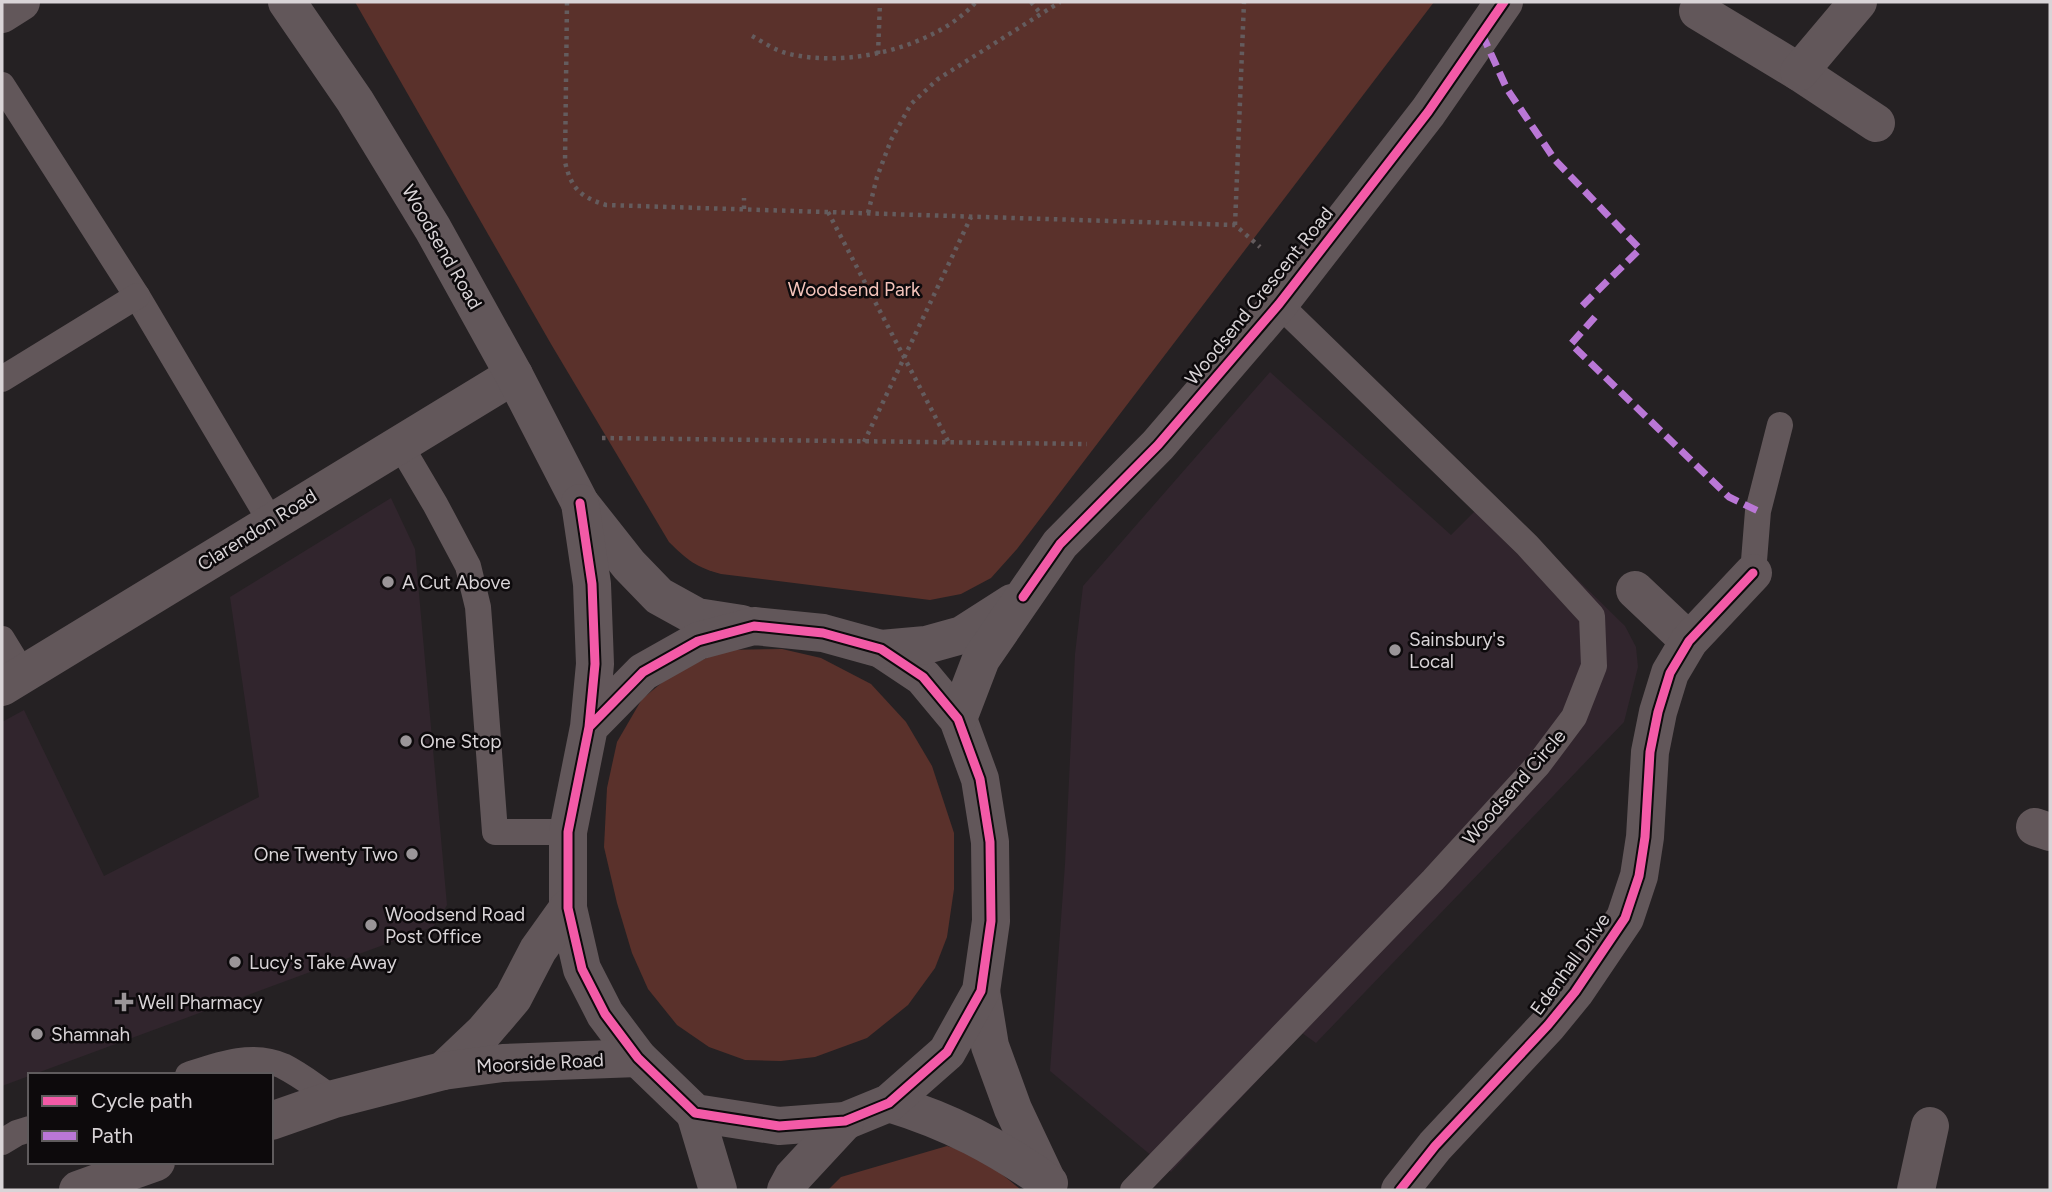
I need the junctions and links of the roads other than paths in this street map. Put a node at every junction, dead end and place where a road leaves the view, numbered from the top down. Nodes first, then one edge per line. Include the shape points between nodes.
1 (21, 2) edge
2 (287, 2) edge
3 (1504, 2) edge
4 (1858, 2) edge
5 (1698, 10) dead end
6 (2, 14) edge
7 (1799, 72) junction
8 (2, 86) edge
9 (1876, 123) dead end
10 (1288, 292) junction
11 (137, 296) junction
12 (514, 375) junction
13 (2, 379) edge
14 (1780, 425) dead end
15 (399, 443) junction
16 (580, 503) junction
17 (271, 522) junction
18 (1753, 573) joint
19 (1634, 590) dead end
20 (1023, 597) junction
21 (754, 626) junction
22 (2, 639) edge
23 (1689, 641) junction
24 (881, 649) junction
25 (13, 681) edge
26 (958, 719) junction
27 (589, 727) junction
28 (568, 832) junction
29 (568, 908) junction
30 (981, 991) junction
31 (638, 1058) junction
32 (443, 1070) junction
33 (194, 1073) edge
34 (334, 1099) junction
35 (889, 1103) junction
36 (695, 1113) junction
37 (273, 1120) edge
38 (845, 1121) junction
39 (1930, 1126) dead end
40 (28, 1130) edge
41 (2, 1142) edge
42 (150, 1164) edge
43 (1053, 1186) edge
44 (78, 1190) edge
45 (718, 1190) edge
46 (786, 1190) edge
47 (1133, 1190) edge
48 (1400, 1190) edge
49 (1916, 1190) edge

1 - 6 street
2 - 12 street, Woodsend Road via 355,101 433,229
3 - 10 street, Woodsend Crescent Road via 1427,112
4 - 7 street
5 - 7 street
7 - 9 street
8 - 11 lane
10 - 20 street, Woodsend Crescent Road via 1158,445 1060,544
10 - 47 lane, Woodsend Circle via 1592,616 1594,666 1574,717 1538,765
11 - 13 lane
11 - 17 lane
12 - 15 street, Clarendon Road
12 - 16 street, Woodsend Road
14 - 18 lane via 1758,511
15 - 17 street, Clarendon Road
15 - 28 lane via 468,566 476,597 495,832
16 - 21 street, Woodsend Road via 659,596 697,617
16 - 27 street, Woodsend Road via 592,583 595,664
17 - 25 street, Clarendon Road
18 - 23 street, Edenhall Drive
19 - 23 street
20 - 24 street, Woodsend Crescent Road via 962,635 926,646
20 - 26 street, Woodsend Crescent Road via 981,659
21 - 24 street via 823,633
21 - 27 street via 698,641 643,672
22 - 25 lane
23 - 48 street, Edenhall Drive via 1670,673 1658,712 1639,876 1625,918 1576,992
24 - 26 street via 923,677
26 - 30 street via 980,779 990,842 991,921
27 - 28 street
28 - 29 street
29 - 31 street via 582,969 605,1014
29 - 32 street, Moorside Road via 538,950 513,998
30 - 35 street via 947,1052
30 - 43 street via 990,1046 1013,1109
31 - 32 street, Moorside Road
31 - 36 street
32 - 34 street, Moorside Road
33 - 34 lane via 228,1062 259,1060 283,1066
34 - 37 street, Moorside Road
35 - 38 street
35 - 43 street via 930,1116 991,1145
36 - 38 street via 779,1126
36 - 45 street
38 - 46 street
39 - 49 street
40 - 41 lane
42 - 44 street

